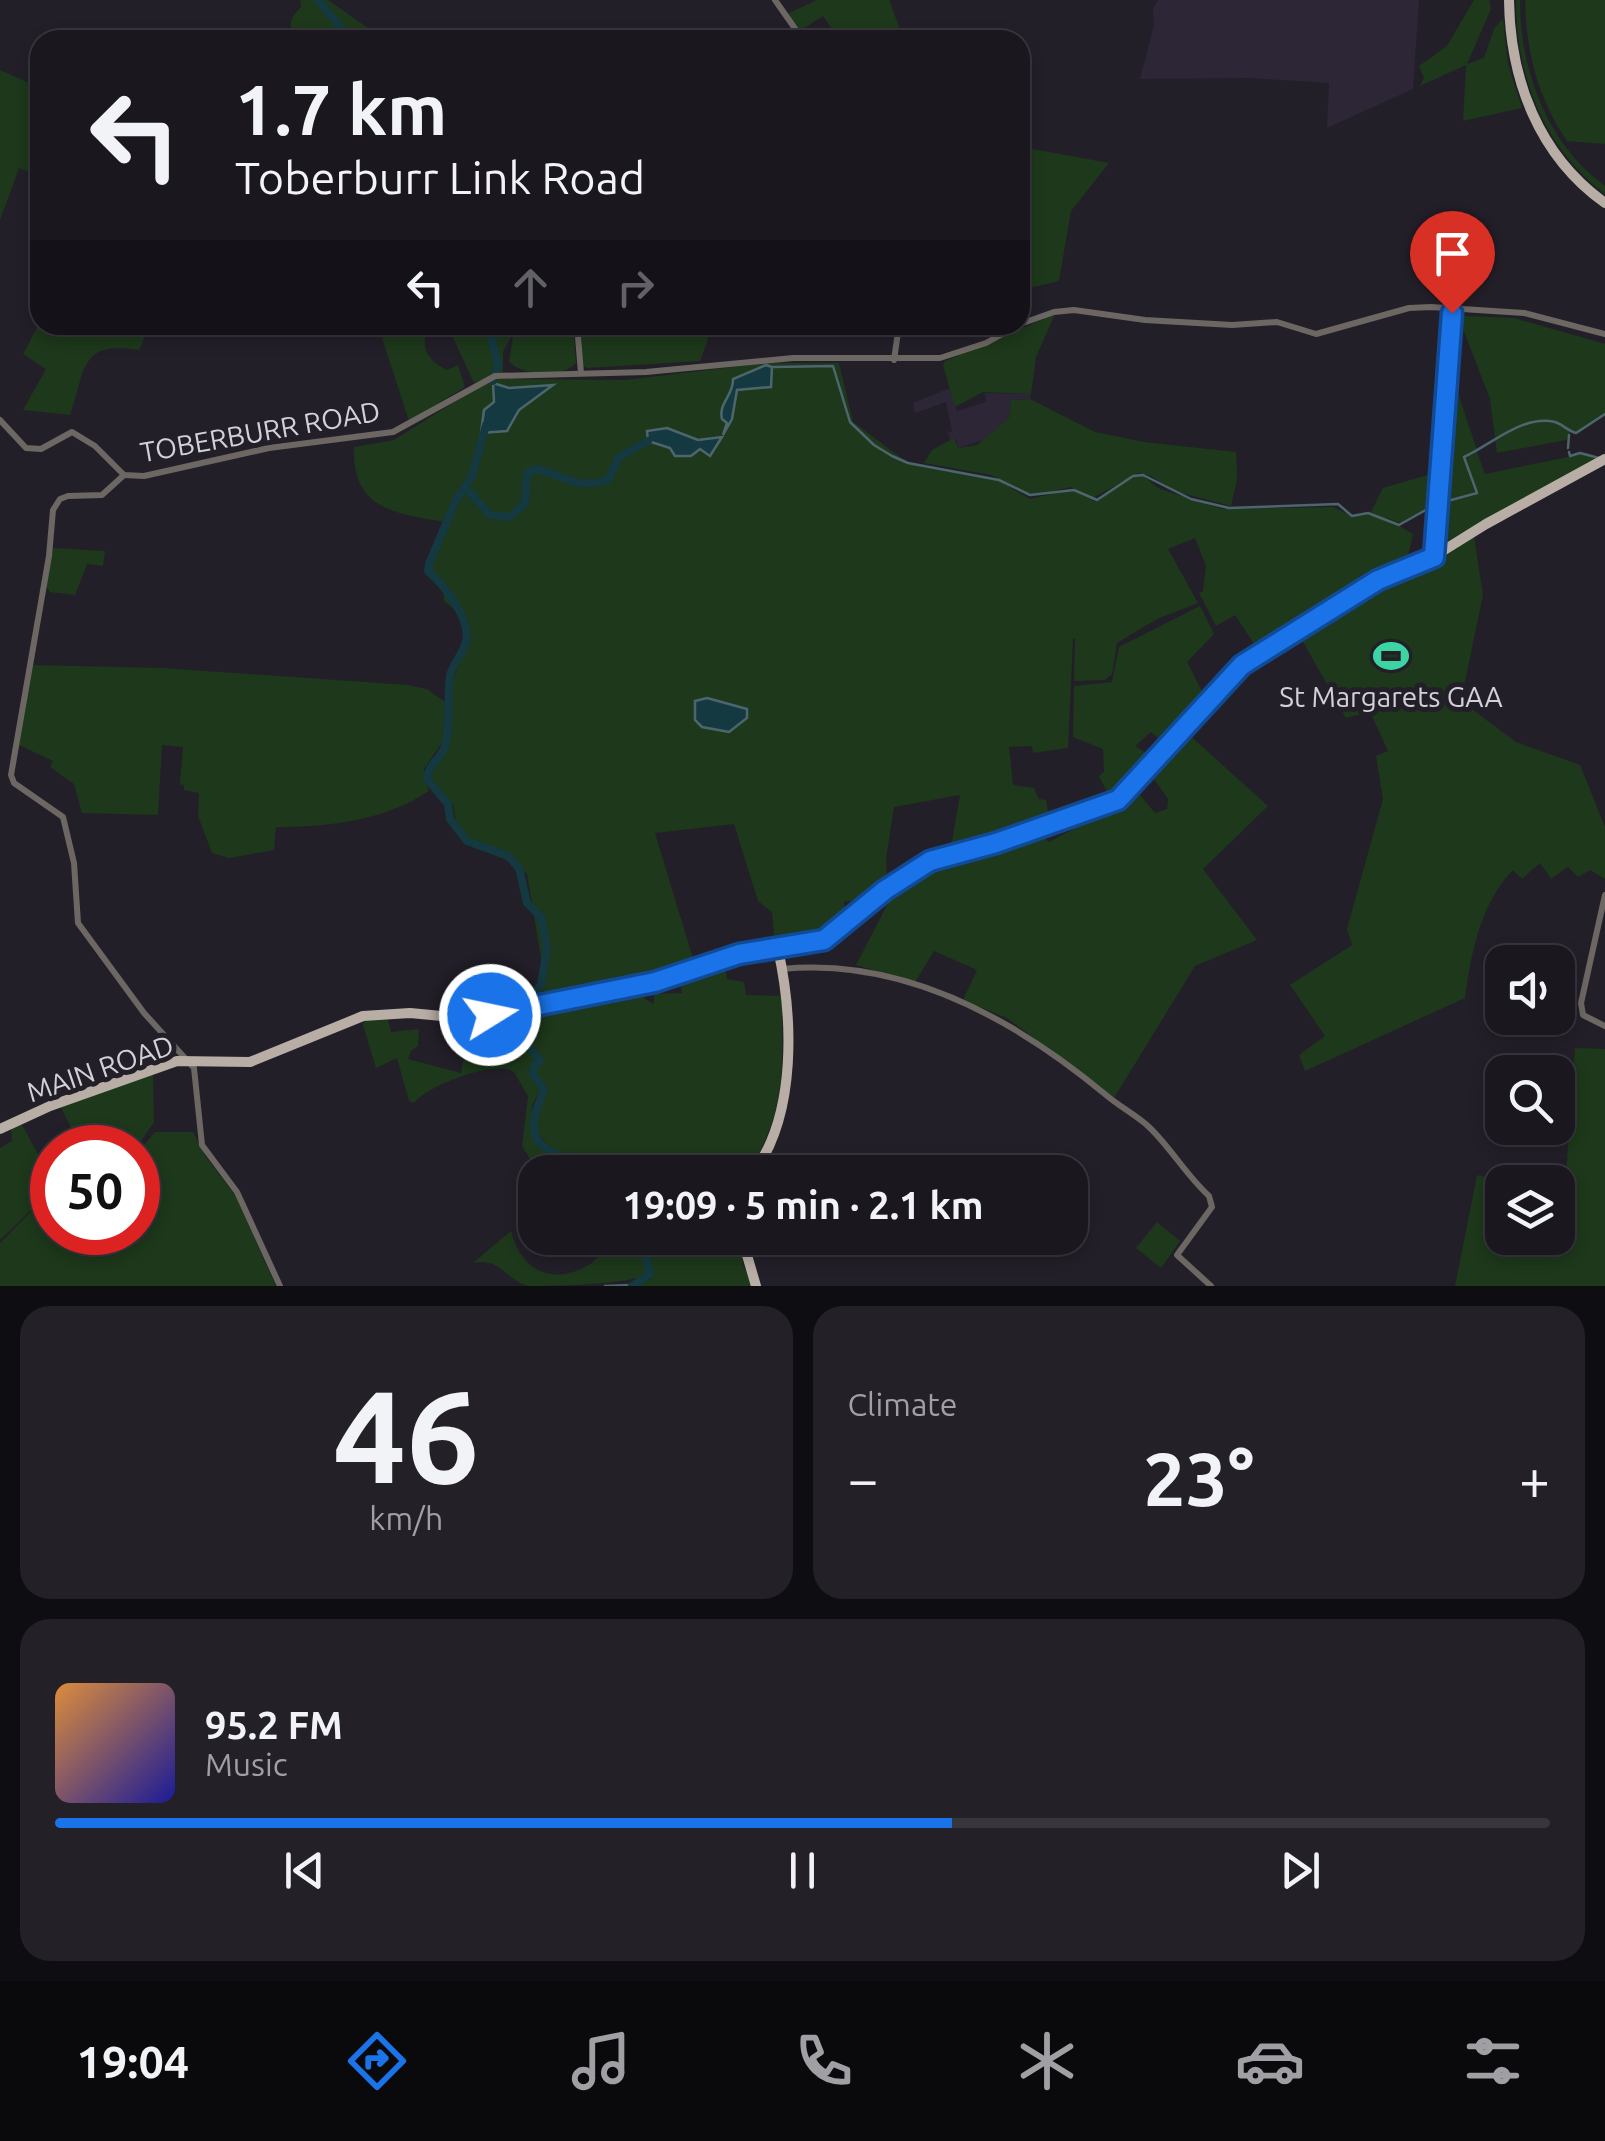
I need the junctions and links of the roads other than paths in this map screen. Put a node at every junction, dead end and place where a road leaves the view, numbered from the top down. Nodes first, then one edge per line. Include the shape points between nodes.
1 (775, 0) edge
2 (1509, 0) edge
3 (796, 30) edge
4 (1605, 203) edge
5 (1452, 310) junction
6 (1030, 322) edge
7 (1605, 334) edge
8 (578, 335) edge
9 (898, 335) edge
10 (997, 335) edge
11 (894, 360) junction
12 (580, 374) junction
13 (0, 420) edge
14 (1600, 462) edge
15 (124, 476) junction
16 (1434, 557) junction
17 (1605, 895) edge
18 (778, 949) junction
19 (782, 968) junction
20 (1605, 1026) edge
21 (189, 1060) junction
22 (0, 1129) edge
23 (765, 1155) edge
24 (747, 1255) edge
25 (280, 1286) edge
26 (756, 1286) edge
27 (1210, 1286) edge

1 - 3 street
2 - 4 main road via 1514,61 1534,118 1559,158
5 - 6 street, TOBERBURR ROAD via 1409,308 1316,334 1277,322 1144,320 1074,310
5 - 7 street, TOBERBURR ROAD via 1539,316
5 - 16 street
8 - 12 street
9 - 11 street
10 - 11 street, TOBERBURR ROAD via 952,356
11 - 12 street, TOBERBURR ROAD via 793,358
12 - 15 street, TOBERBURR ROAD via 495,376 394,432
13 - 15 street, TOBERBURR ROAD via 34,450 62,434 79,434
14 - 16 main road
15 - 21 street via 108,492 68,496 53,510 11,775 63,817 74,863 75,910 86,936
16 - 18 main road via 1378,580 1242,665 1118,800 930,861 832,936
17 - 20 street via 1581,1002 1583,1015
18 - 19 main road
18 - 21 main road, MAIN ROAD via 524,1010 463,1018 373,1014 257,1060
19 - 23 main road via 785,1096
19 - 27 street via 873,971 967,1004 1010,1024 1092,1082 1150,1128 1209,1196 1212,1207 1177,1256
21 - 22 main road, MAIN ROAD via 99,1087
21 - 25 street via 202,1146 237,1192
24 - 26 main road

